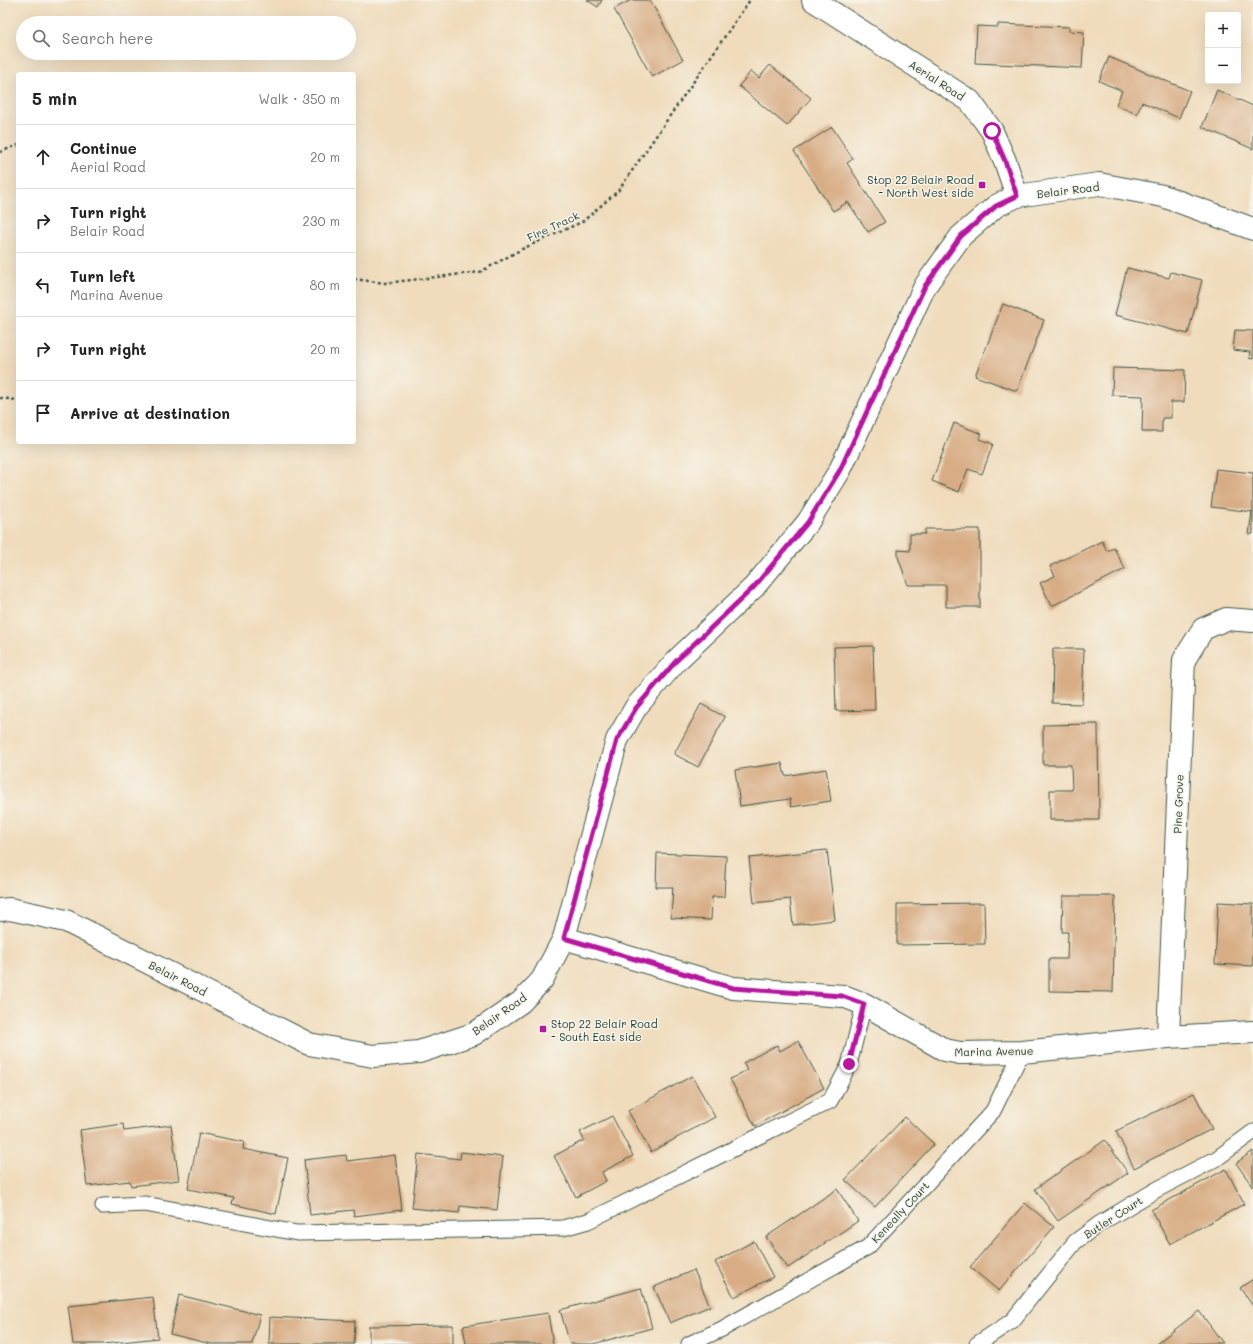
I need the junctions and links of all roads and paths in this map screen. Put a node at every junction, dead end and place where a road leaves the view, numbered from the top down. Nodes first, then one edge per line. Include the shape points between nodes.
1 (750, 0) edge
2 (823, 2) edge
3 (16, 146) edge
4 (0, 152) edge
5 (1017, 196) junction
6 (1253, 229) edge
7 (356, 279) edge
8 (0, 398) edge
9 (16, 400) edge
10 (1253, 621) edge
11 (0, 910) edge
12 (564, 938) junction
13 (864, 1004) junction
14 (1253, 1032) edge
15 (1168, 1037) junction
16 (1022, 1052) junction
17 (1253, 1132) edge
18 (103, 1206) dead end
19 (689, 1344) edge
20 (977, 1344) edge

1 - 7 path, Fire Track via 618,191 582,222 522,249 480,272 385,283
2 - 5 main road, Aerial Road via 970,101 992,131
3 - 4 path
5 - 6 main road, Belair Road via 1099,184 1163,196
5 - 12 main road, Belair Road via 996,206 961,236 925,286 840,470 808,522 754,587 676,661 636,708 617,740
8 - 9 path
10 - 15 main road, Pine Grove via 1226,619 1203,629 1184,660
11 - 12 main road, Belair Road via 10,909 66,921 309,1044 373,1056 419,1052 474,1034 521,1002 542,980
12 - 13 main road, Marina Avenue via 733,988 842,996
13 - 16 main road, Marina Avenue via 945,1050 960,1053
13 - 18 lane via 849,1064 830,1101 588,1222 564,1228 297,1233 145,1204
14 - 15 main road, Marina Avenue
15 - 16 main road, Marina Avenue
16 - 19 lane, Keneally Court via 993,1111 868,1247 722,1329
17 - 20 lane, Butler Court via 1216,1159 1156,1190 1099,1224 1075,1242 1012,1321

